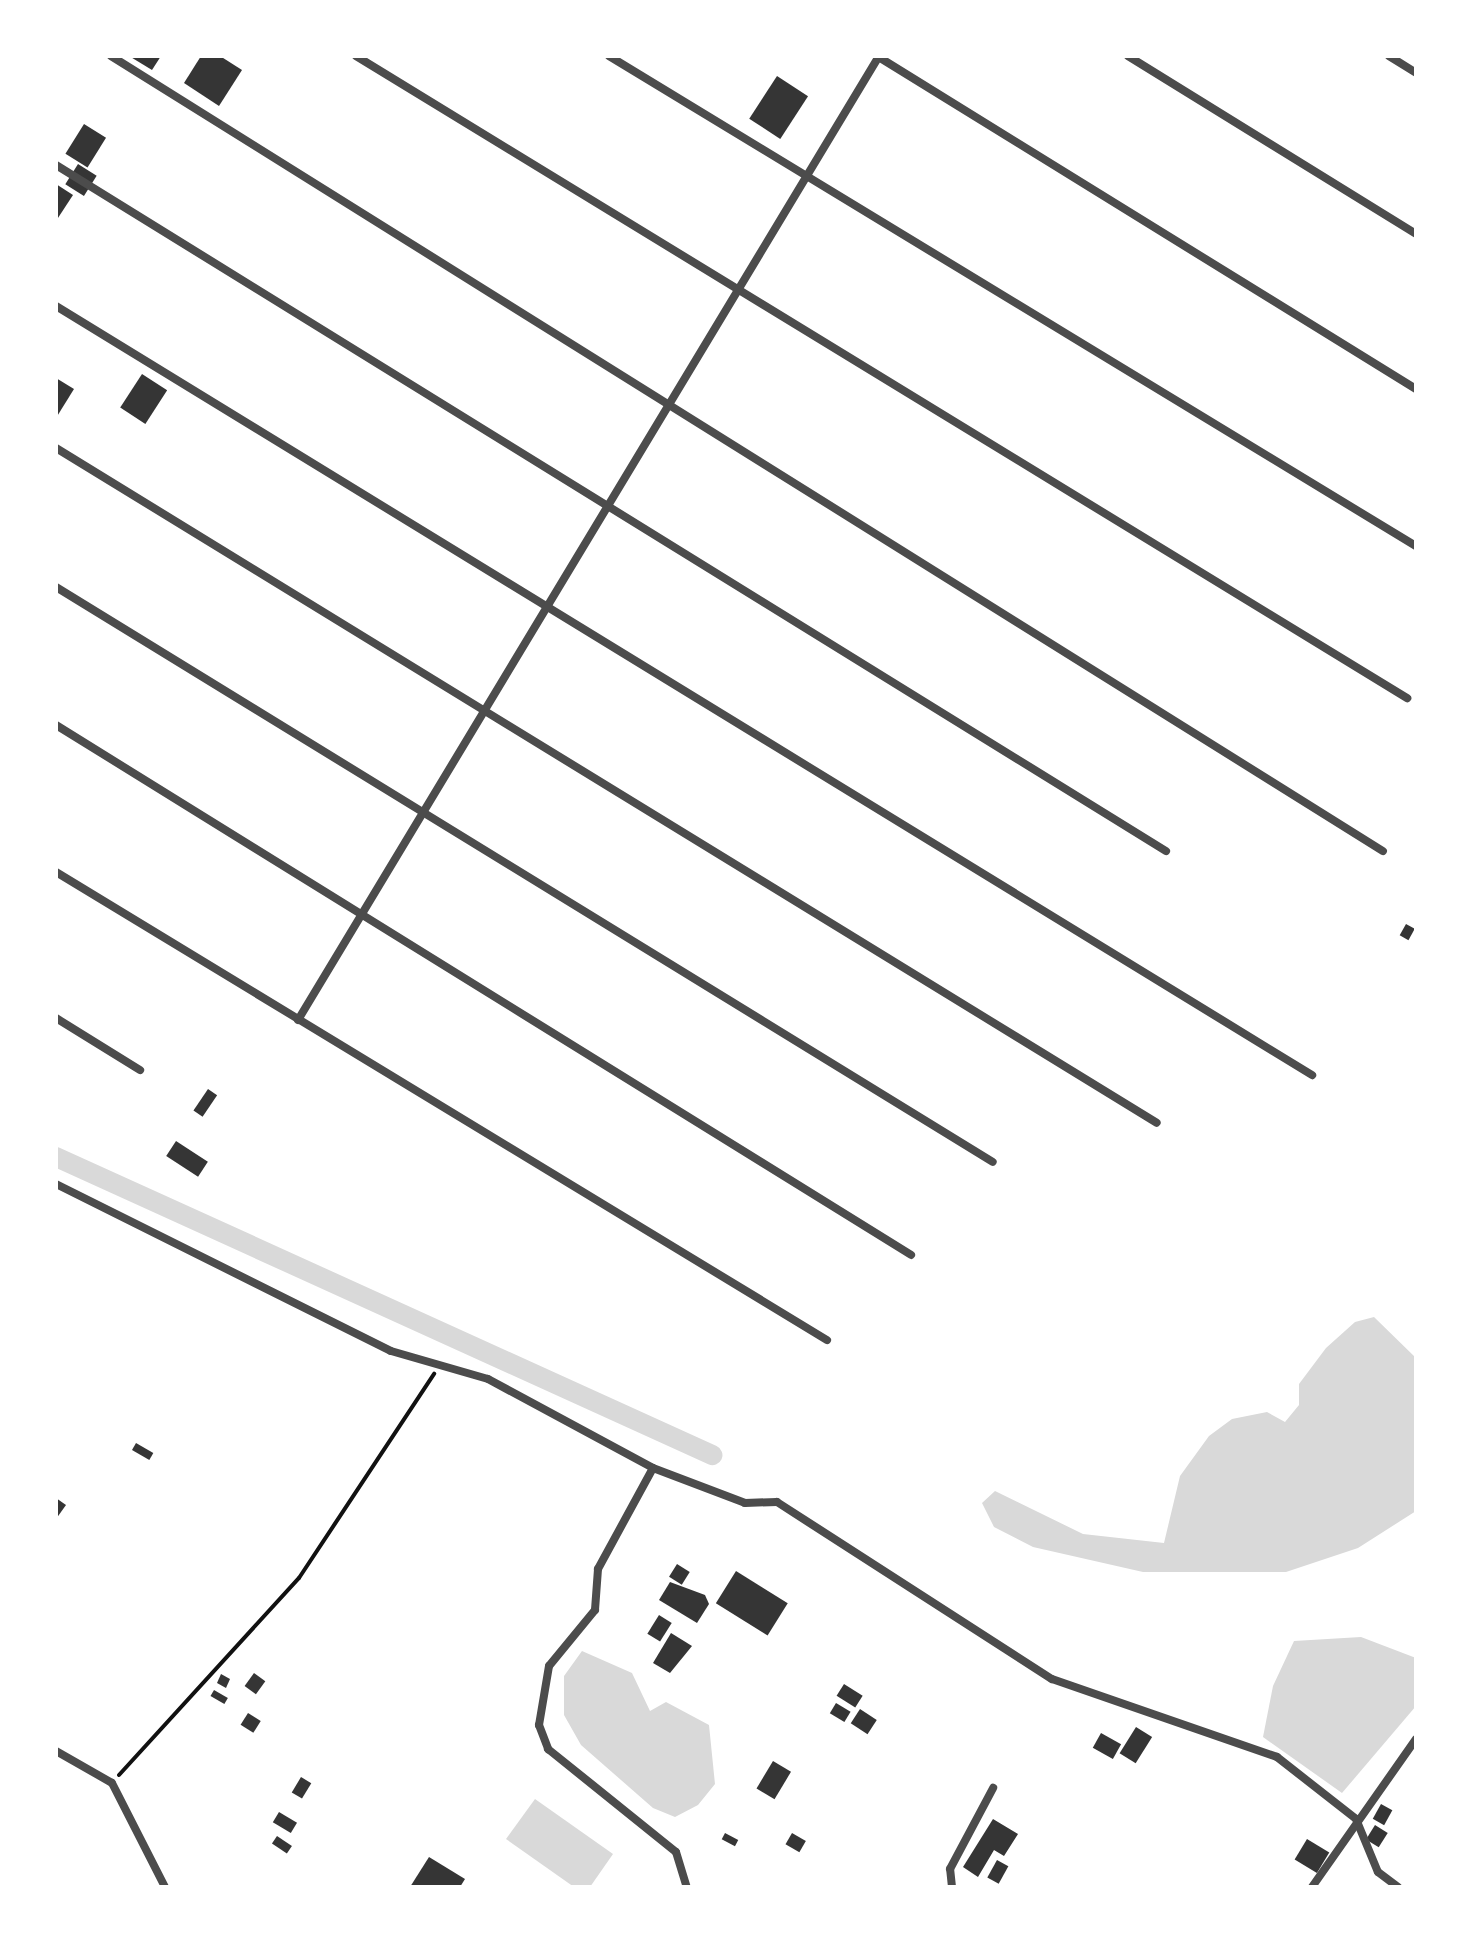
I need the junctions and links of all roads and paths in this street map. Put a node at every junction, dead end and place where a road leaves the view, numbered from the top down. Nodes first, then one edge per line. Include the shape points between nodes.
1 (111, 56) edge
2 (356, 56) edge
3 (609, 56) edge
4 (878, 56) edge
5 (1128, 56) edge
6 (1389, 56) edge
7 (1416, 73) edge
8 (56, 165) edge
9 (807, 176) junction
10 (1416, 234) edge
11 (737, 291) junction
12 (56, 306) edge
13 (1416, 389) edge
14 (669, 405) junction
15 (56, 448) edge
16 (607, 507) junction
17 (1416, 546) edge
18 (56, 587) edge
19 (546, 609) junction
20 (1407, 698) dead end
21 (483, 713) junction
22 (56, 725) edge
23 (424, 811) junction
24 (1166, 851) dead end
25 (1383, 851) dead end
26 (56, 872) edge
27 (361, 915) junction
28 (56, 1018) edge
29 (298, 1020) junction
30 (140, 1070) dead end
31 (1312, 1075) dead end
32 (1157, 1123) dead end
33 (993, 1162) dead end
34 (56, 1184) edge
35 (911, 1255) dead end
36 (827, 1340) dead end
37 (437, 1369) junction
38 (653, 1468) junction
39 (1416, 1739) edge
40 (56, 1751) edge
41 (112, 1783) junction
42 (993, 1788) dead end
43 (1356, 1819) junction
44 (165, 1887) edge
45 (687, 1887) edge
46 (952, 1887) edge
47 (1312, 1887) edge
48 (1398, 1887) edge

1 - 14 street
2 - 11 street
3 - 9 street
4 - 9 street
4 - 13 street
5 - 10 street
6 - 7 street
8 - 16 street
9 - 11 street
9 - 17 street
11 - 14 street
11 - 20 street
12 - 19 street
14 - 16 street
14 - 25 street
15 - 21 street
16 - 19 street
16 - 24 street
18 - 23 street
19 - 21 street
19 - 31 street
21 - 23 street
21 - 32 street
22 - 27 street
23 - 27 street
23 - 33 street
26 - 29 street
27 - 29 street
27 - 35 street
28 - 30 street
29 - 36 street
34 - 37 street via 173,1248
37 - 38 street via 488,1379
37 - 41 path via 299,1578
38 - 43 street via 745,1503 777,1502 1052,1679 1277,1757
38 - 45 street via 598,1569 595,1610 549,1666 539,1725 548,1749 676,1852
39 - 43 street
40 - 41 street
41 - 44 street
42 - 46 street via 950,1869
43 - 47 street
43 - 48 street via 1378,1872

